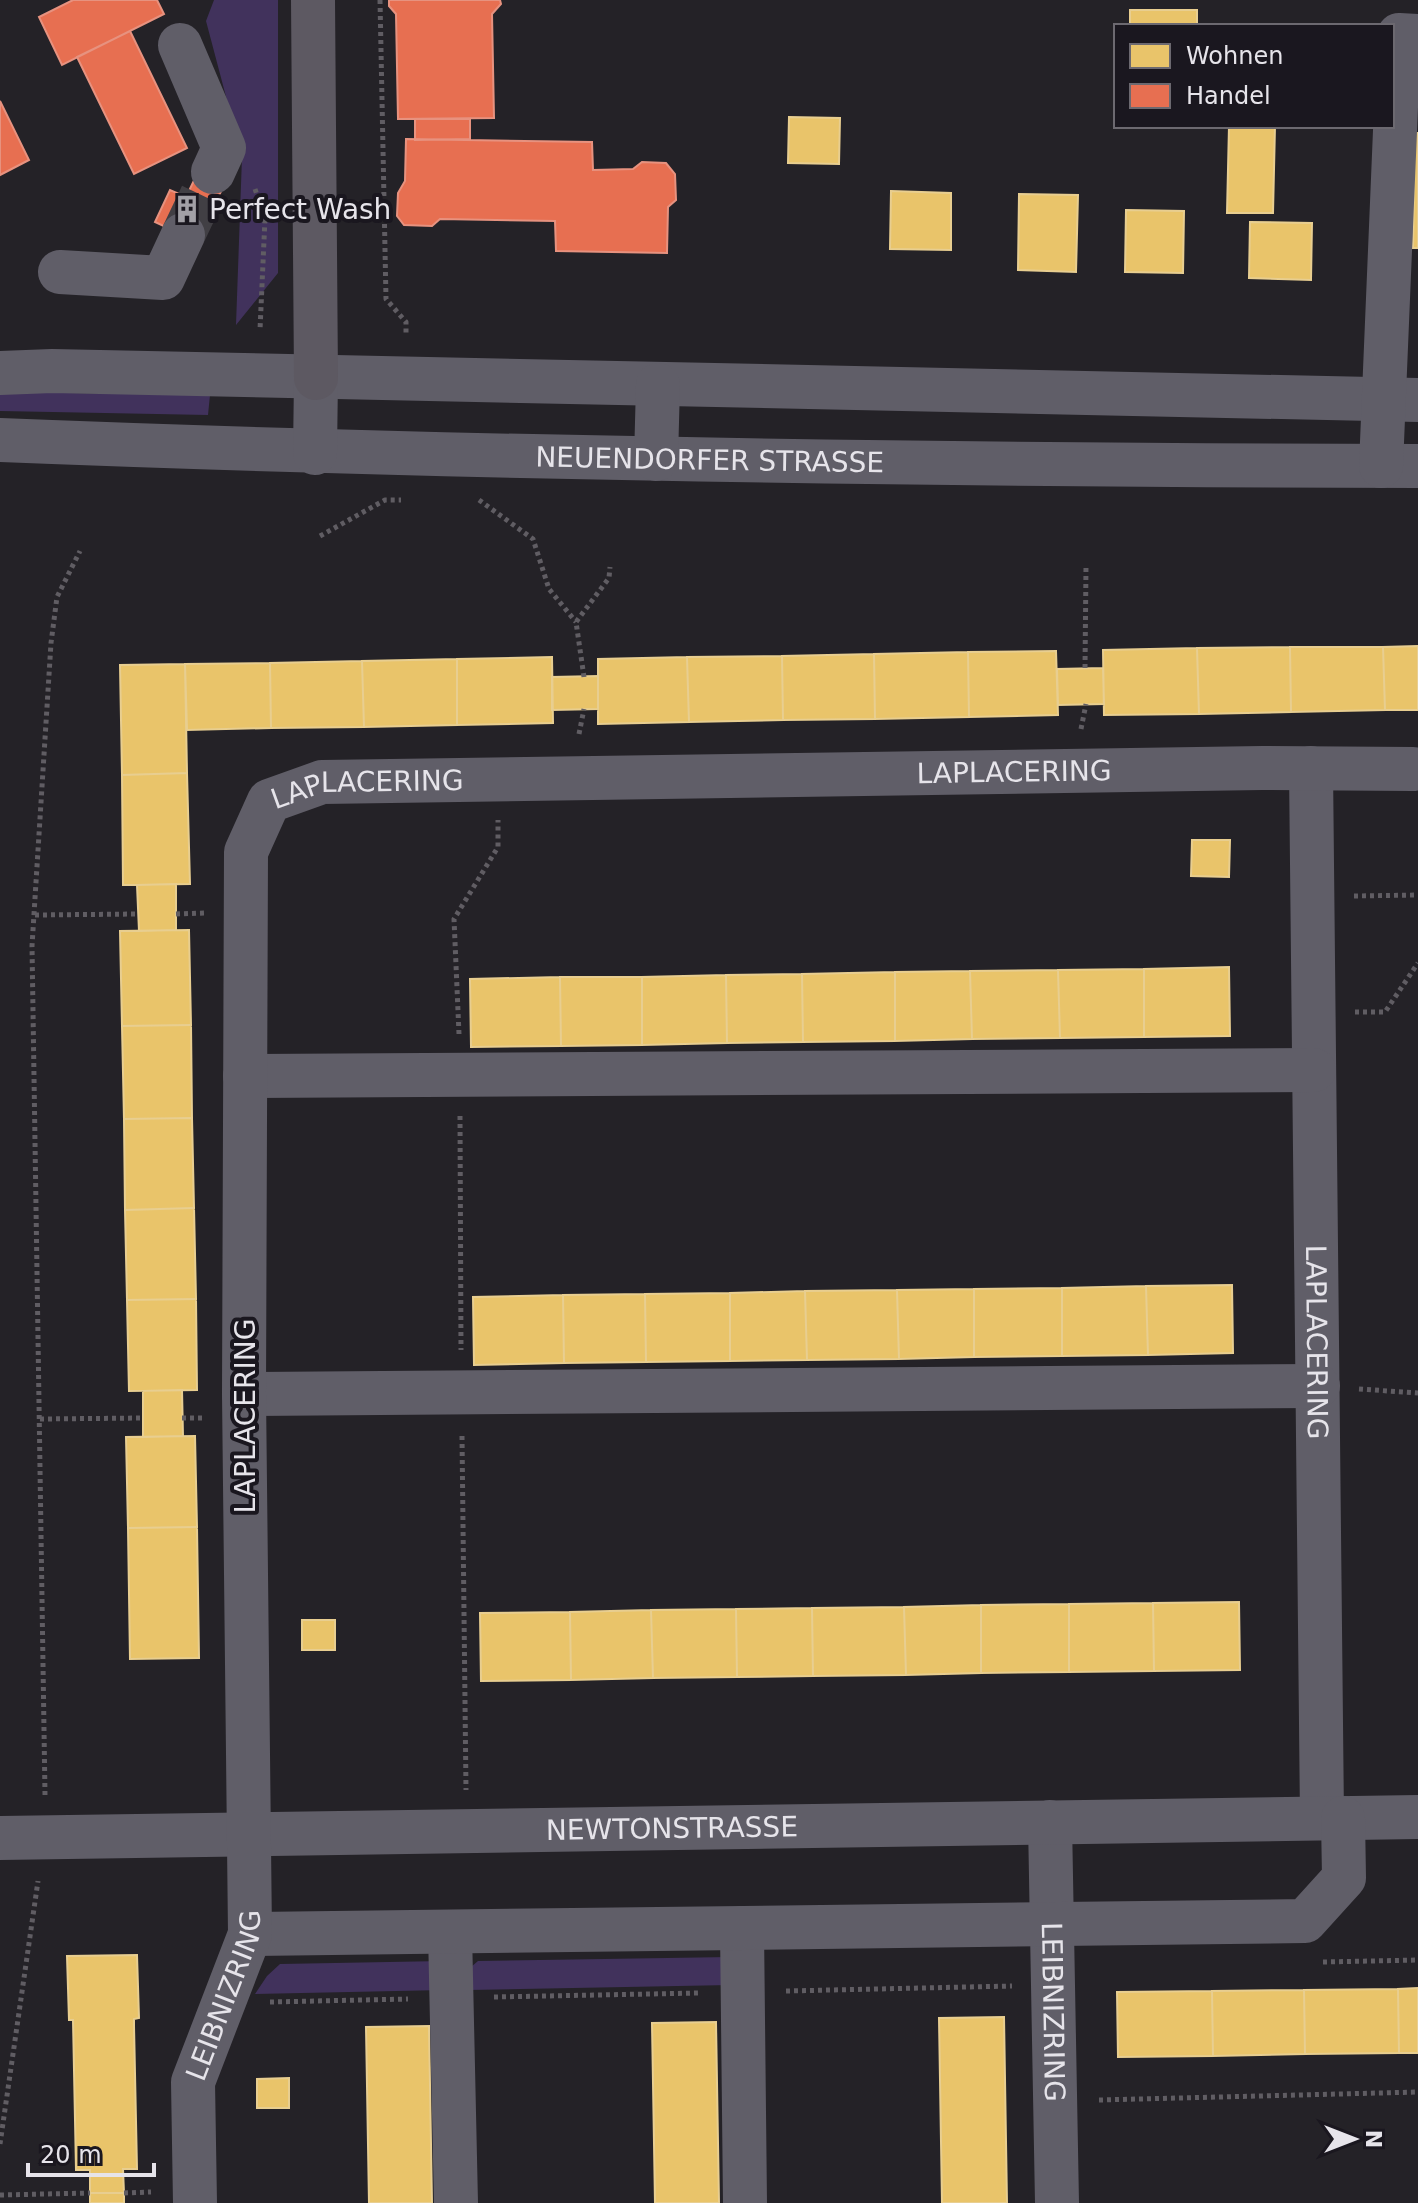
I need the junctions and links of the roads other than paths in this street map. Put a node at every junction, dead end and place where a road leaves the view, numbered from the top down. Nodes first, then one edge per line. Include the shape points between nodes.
1 (313, 0) edge
2 (1418, 36) edge
3 (180, 45) dead end
4 (218, 160) tunnel mouth
5 (183, 235) tunnel mouth
6 (60, 272) dead end
7 (0, 373) edge
8 (316, 378) junction
9 (658, 385) junction
10 (1401, 400) edge
11 (0, 440) edge
12 (315, 453) junction
13 (656, 459) junction
14 (1400, 466) edge
15 (1311, 768) junction
16 (1413, 769) dead end
17 (1314, 1070) junction
18 (245, 1076) junction
19 (1318, 1386) junction
20 (244, 1394) junction
21 (1418, 1817) edge
22 (1332, 1818) junction
23 (1050, 1822) junction
24 (248, 1834) junction
25 (0, 1838) edge
26 (1051, 1924) junction
27 (742, 1928) junction
28 (450, 1932) junction
29 (250, 1934) junction
30 (195, 2203) edge
31 (456, 2203) edge
32 (745, 2203) edge
33 (1057, 2203) edge

1 - 8 highway
2 - 10 street via 1399,35
3 - 4 street
5 - 6 street via 163,278
7 - 8 street
8 - 9 street
8 - 12 street
9 - 10 street
9 - 13 street
10 - 14 street
11 - 12 street, NEUENDORFER STRASSE
12 - 13 street, NEUENDORFER STRASSE
13 - 14 street, NEUENDORFER STRASSE
15 - 16 street, LAPLACERING
15 - 17 street, LAPLACERING
15 - 18 street, LAPLACERING via 322,782 269,801 246,852
17 - 18 street
17 - 19 street, LAPLACERING
18 - 20 street, LAPLACERING
19 - 20 street
19 - 22 street, LAPLACERING
20 - 24 street, LAPLACERING
21 - 22 street, NEWTONSTRASSE
22 - 23 street, NEWTONSTRASSE
22 - 26 street via 1344,1878 1305,1921
23 - 24 street, NEWTONSTRASSE
23 - 26 street, LEIBNIZRING
24 - 25 street, NEWTONSTRASSE
24 - 29 street, LEIBNIZRING
26 - 27 street
26 - 33 street, LEIBNIZRING
27 - 28 street
27 - 32 street
28 - 29 street
28 - 31 street
29 - 30 street, LEIBNIZRING via 193,2082

